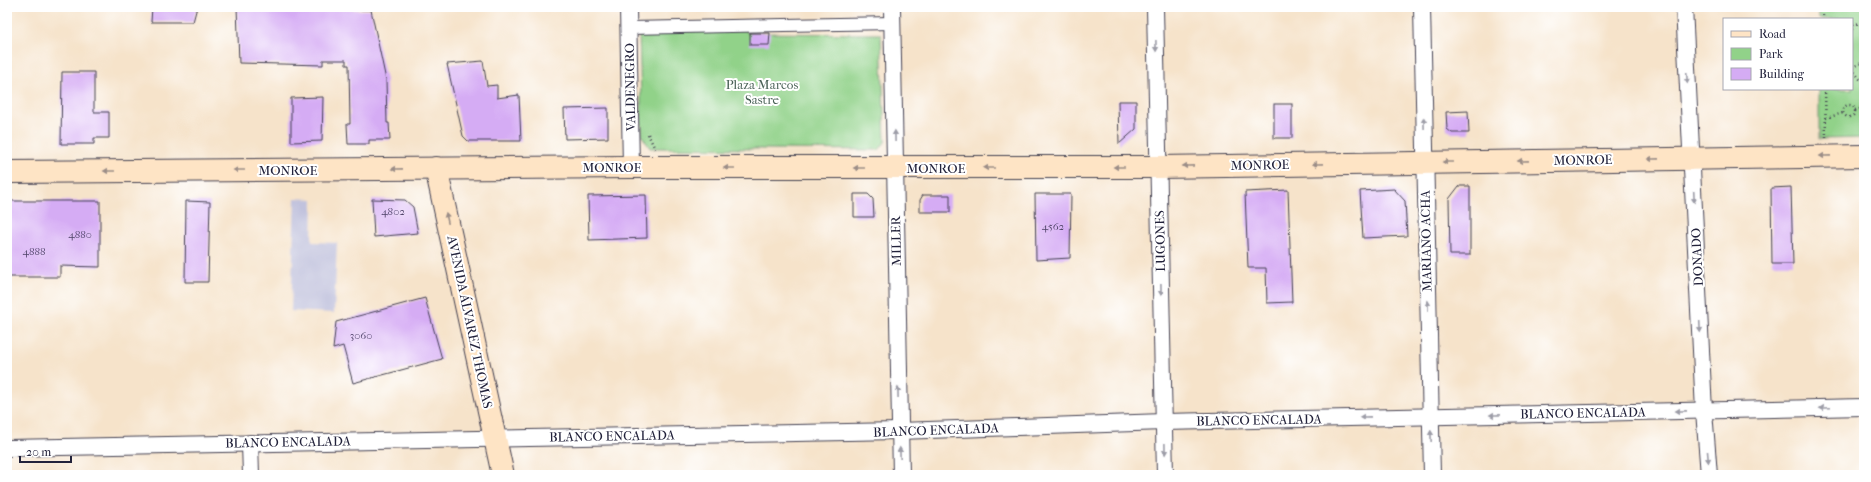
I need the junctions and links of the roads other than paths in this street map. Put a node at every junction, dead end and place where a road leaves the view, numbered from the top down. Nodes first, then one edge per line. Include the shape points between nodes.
1 (628, 7) edge
2 (892, 7) edge
3 (1155, 7) edge
4 (1422, 7) edge
5 (1675, 7) edge
6 (1684, 7) edge
7 (1694, 7) edge
8 (893, 23) junction
9 (629, 28) junction
10 (1685, 39) junction
11 (1864, 156) edge
12 (1692, 158) junction
13 (1424, 162) junction
14 (631, 167) junction
15 (1158, 167) junction
16 (436, 168) junction
17 (895, 168) junction
18 (7, 172) edge
19 (1864, 407) edge
20 (1704, 411) junction
21 (1430, 416) junction
22 (1164, 422) junction
23 (899, 431) junction
24 (495, 438) junction
25 (250, 443) junction
26 (7, 448) edge
27 (251, 475) edge
28 (503, 475) edge
29 (901, 475) edge
30 (1165, 475) edge
31 (1432, 475) edge
32 (1710, 475) edge

1 - 9 street, VALDENEGRO
2 - 8 street, MILLER
3 -> 15 street, LUGONES
13 -> 4 street, MARIANO ACHA
5 - 10 street, DONADO
6 - 10 street, DONADO
7 - 10 street, DONADO
8 - 9 street
17 -> 8 street, MILLER
9 - 14 street, VALDENEGRO
10 -> 12 street, DONADO
11 -> 12 main road, MONROE
12 -> 13 main road, MONROE
12 -> 20 street, DONADO
13 -> 15 main road, MONROE
21 -> 13 street, MARIANO ACHA
14 - 16 main road, MONROE
17 -> 14 main road, MONROE
15 -> 17 main road, MONROE
15 -> 22 street, LUGONES
16 -> 18 main road, MONROE
24 -> 16 main road, AVENIDA ÁLVAREZ THOMAS
23 -> 17 street, MILLER
19 -> 20 street, BLANCO ENCALADA
20 -> 21 street, BLANCO ENCALADA
20 -> 32 street, DONADO
21 -> 22 street, BLANCO ENCALADA
31 -> 21 street, MARIANO ACHA
22 - 23 street, BLANCO ENCALADA
22 -> 30 street, LUGONES
23 - 24 street, BLANCO ENCALADA
29 -> 23 street, MILLER
24 - 25 street, BLANCO ENCALADA
24 - 28 main road, AVENIDA ÁLVAREZ THOMAS
25 - 26 street, BLANCO ENCALADA
25 - 27 street

